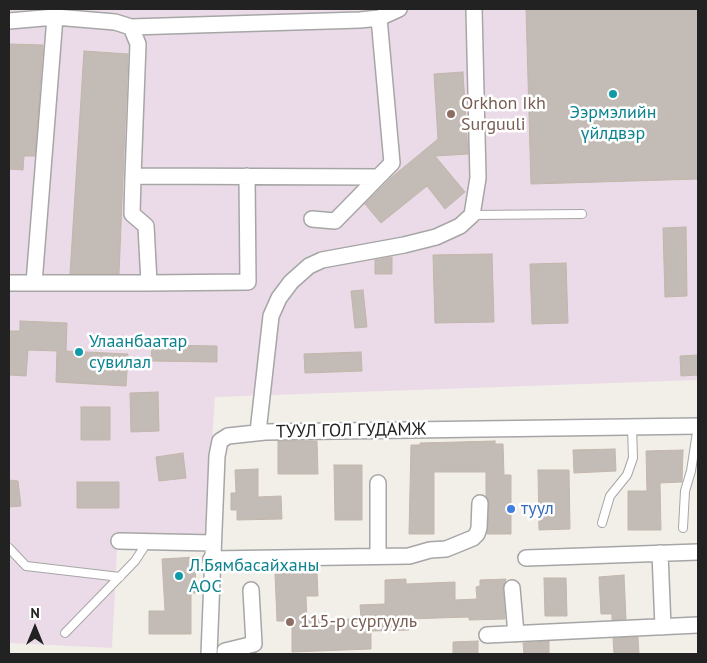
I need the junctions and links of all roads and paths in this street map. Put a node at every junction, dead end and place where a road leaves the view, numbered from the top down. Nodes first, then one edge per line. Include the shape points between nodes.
1 (399, 9) edge
2 (474, 9) edge
3 (55, 16) junction
4 (379, 18) junction
5 (9, 21) edge
6 (131, 27) junction
7 (133, 176) junction
8 (247, 176) junction
9 (378, 177) junction
10 (582, 214) dead end
11 (472, 215) junction
12 (312, 220) dead end
13 (9, 283) edge
14 (34, 283) junction
15 (149, 283) junction
16 (698, 426) edge
17 (632, 427) junction
18 (258, 432) junction
19 (378, 483) dead end
20 (480, 503) dead end
21 (602, 523) dead end
22 (683, 528) dead end
23 (119, 541) dead end
24 (148, 542) junction
25 (213, 542) junction
26 (9, 548) edge
27 (698, 552) edge
28 (660, 554) junction
29 (378, 556) junction
30 (526, 558) dead end
31 (211, 559) junction
32 (120, 577) junction
33 (512, 588) dead end
34 (250, 590) dead end
35 (698, 625) edge
36 (663, 627) junction
37 (65, 632) dead end
38 (516, 634) junction
39 (487, 635) dead end
40 (209, 654) edge
41 (225, 654) edge

1 - 4 street
2 - 11 street via 478,178
3 - 5 street
3 - 6 street via 115,22
3 - 14 street
4 - 6 street
4 - 9 street via 392,163
6 - 7 street via 138,44
7 - 8 street
7 - 15 street via 132,214 146,226
8 - 9 street
8 - 15 street via 248,282
9 - 12 street via 335,220
10 - 11 lane
11 - 18 street via 460,226 436,237 322,260 309,266 291,282 271,316
13 - 14 street
14 - 15 street
16 - 17 street, ТУУЛ ГОЛ ГУДАМЖ
16 - 22 lane via 685,491
17 - 18 street, ТУУЛ ГОЛ ГУДАМЖ
17 - 21 lane via 633,458 627,475 610,496
18 - 25 street, ТУУЛ ГОЛ ГУДАМЖ via 228,436 220,441
19 - 29 street
20 - 29 street via 479,528 473,538 446,550 408,556
23 - 24 street
24 - 25 street
24 - 32 lane
25 - 31 street, ТУУЛ ГОЛ ГУДАМЖ
26 - 32 lane via 26,566
27 - 28 street
28 - 30 street
28 - 36 street
29 - 31 street
31 - 40 street, ТУУЛ ГОЛ ГУДАМЖ
32 - 37 lane
33 - 38 street
34 - 41 street via 254,644 225,651
35 - 36 street
36 - 38 street
38 - 39 street

